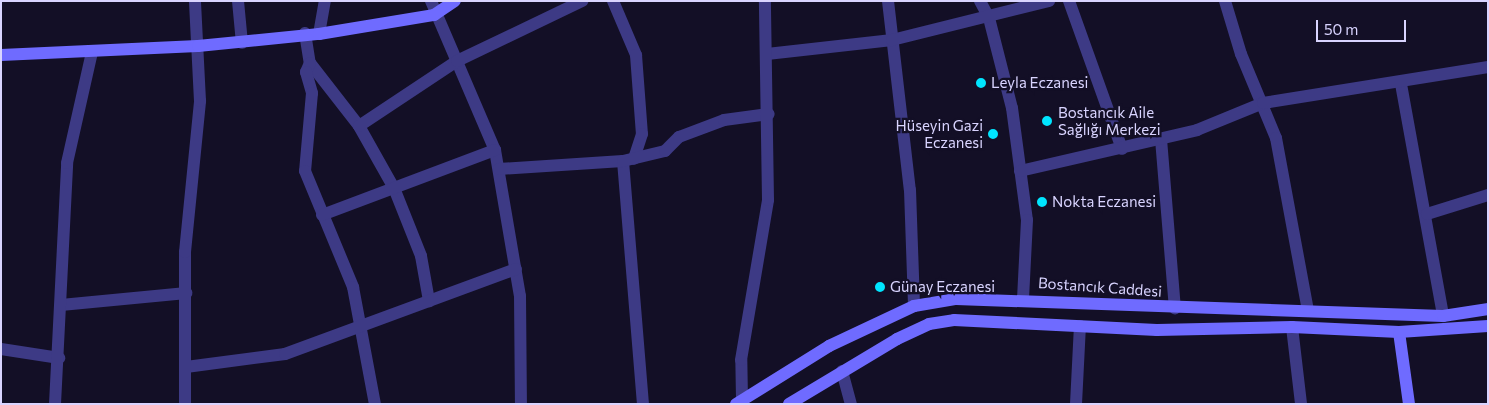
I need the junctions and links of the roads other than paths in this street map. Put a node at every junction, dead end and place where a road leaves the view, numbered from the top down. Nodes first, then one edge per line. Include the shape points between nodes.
1 (195, 1) edge
2 (238, 1) edge
3 (325, 1) edge
4 (432, 1) edge
5 (454, 1) edge
6 (582, 1) edge
7 (613, 1) edge
8 (765, 1) edge
9 (888, 1) edge
10 (980, 1) edge
11 (1049, 1) edge
12 (1070, 1) edge
13 (1225, 1) edge
14 (434, 15) junction
15 (990, 18) junction
16 (304, 33) junction
17 (319, 34) junction
18 (892, 40) junction
19 (242, 42) junction
20 (198, 46) junction
21 (92, 52) junction
22 (767, 54) junction
23 (1, 55) edge
24 (457, 61) junction
25 (310, 63) junction
26 (1488, 67) edge
27 (1401, 84) junction
28 (1263, 103) junction
29 (769, 114) junction
30 (359, 126) junction
31 (1161, 139) junction
32 (1122, 149) junction
33 (495, 150) junction
34 (628, 160) junction
35 (499, 169) junction
36 (1020, 171) junction
37 (394, 188) junction
38 (1488, 195) edge
39 (1427, 214) junction
40 (322, 216) junction
41 (516, 269) junction
42 (186, 293) junction
43 (1022, 299) junction
44 (429, 301) junction
45 (61, 305) junction
46 (914, 306) junction
47 (1175, 308) junction
48 (1488, 309) edge
49 (1308, 310) junction
50 (1443, 316) junction
51 (1080, 326) junction
52 (1488, 326) edge
53 (1292, 328) junction
54 (358, 329) junction
55 (1399, 332) junction
56 (1, 349) edge
57 (59, 358) junction
58 (186, 366) junction
59 (842, 372) junction
60 (739, 402) edge
61 (55, 404) edge
62 (185, 404) edge
63 (375, 404) edge
64 (521, 404) edge
65 (643, 404) edge
66 (789, 404) edge
67 (851, 404) edge
68 (1076, 404) edge
69 (1301, 404) edge
70 (1408, 404) edge

1 - 20 street
2 - 19 street
3 - 17 street
4 - 14 street
5 - 14 main road
6 - 24 street
7 - 34 street via 636,55 642,126
8 - 22 street
9 - 18 street
10 - 15 street
11 - 15 street
12 - 32 street
13 - 28 street
14 - 17 main road
14 - 24 street
15 - 18 street
15 - 36 street via 1012,108
16 - 17 main road
16 - 19 main road
16 - 25 street
18 - 22 street
18 - 46 street via 910,190
19 - 20 main road
20 - 21 main road
20 - 42 street via 200,100
21 - 23 main road
21 - 45 street via 67,163
22 - 29 street
24 - 30 street
24 - 33 street
25 - 30 street
25 - 40 street via 306,72 312,93 305,171
26 - 27 street
27 - 28 street
27 - 39 street
28 - 31 street
28 - 49 street via 1280,156
29 - 34 street via 724,120 679,137 664,151
29 - 60 street via 768,200 741,360
30 - 37 street
31 - 32 street
31 - 47 street
32 - 36 street
33 - 35 street
33 - 37 street
34 - 35 street
34 - 65 street
35 - 41 street
36 - 43 street via 1027,220
37 - 40 street
37 - 44 street via 421,256
38 - 39 street
39 - 50 street
40 - 54 street via 354,287
41 - 44 street
41 - 64 street
42 - 45 street
42 - 58 street
43 - 46 main road, Bostancık Caddesi via 956,299
43 - 47 main road, Bostancık Caddesi
44 - 54 street
45 - 57 street
46 - 60 main road, Bostancık Caddesi via 830,346
47 - 49 main road, Bostancık Caddesi
48 - 50 main road, Bostancık Caddesi
49 - 50 main road, Bostancık Caddesi
51 - 53 main road via 1157,330
51 - 59 main road via 954,320 929,324
51 - 68 street
52 - 55 main road
53 - 55 main road
53 - 69 street
54 - 58 street via 285,354
54 - 63 street
55 - 70 main road
56 - 57 street
57 - 61 street
58 - 62 street
59 - 66 main road
59 - 67 street

